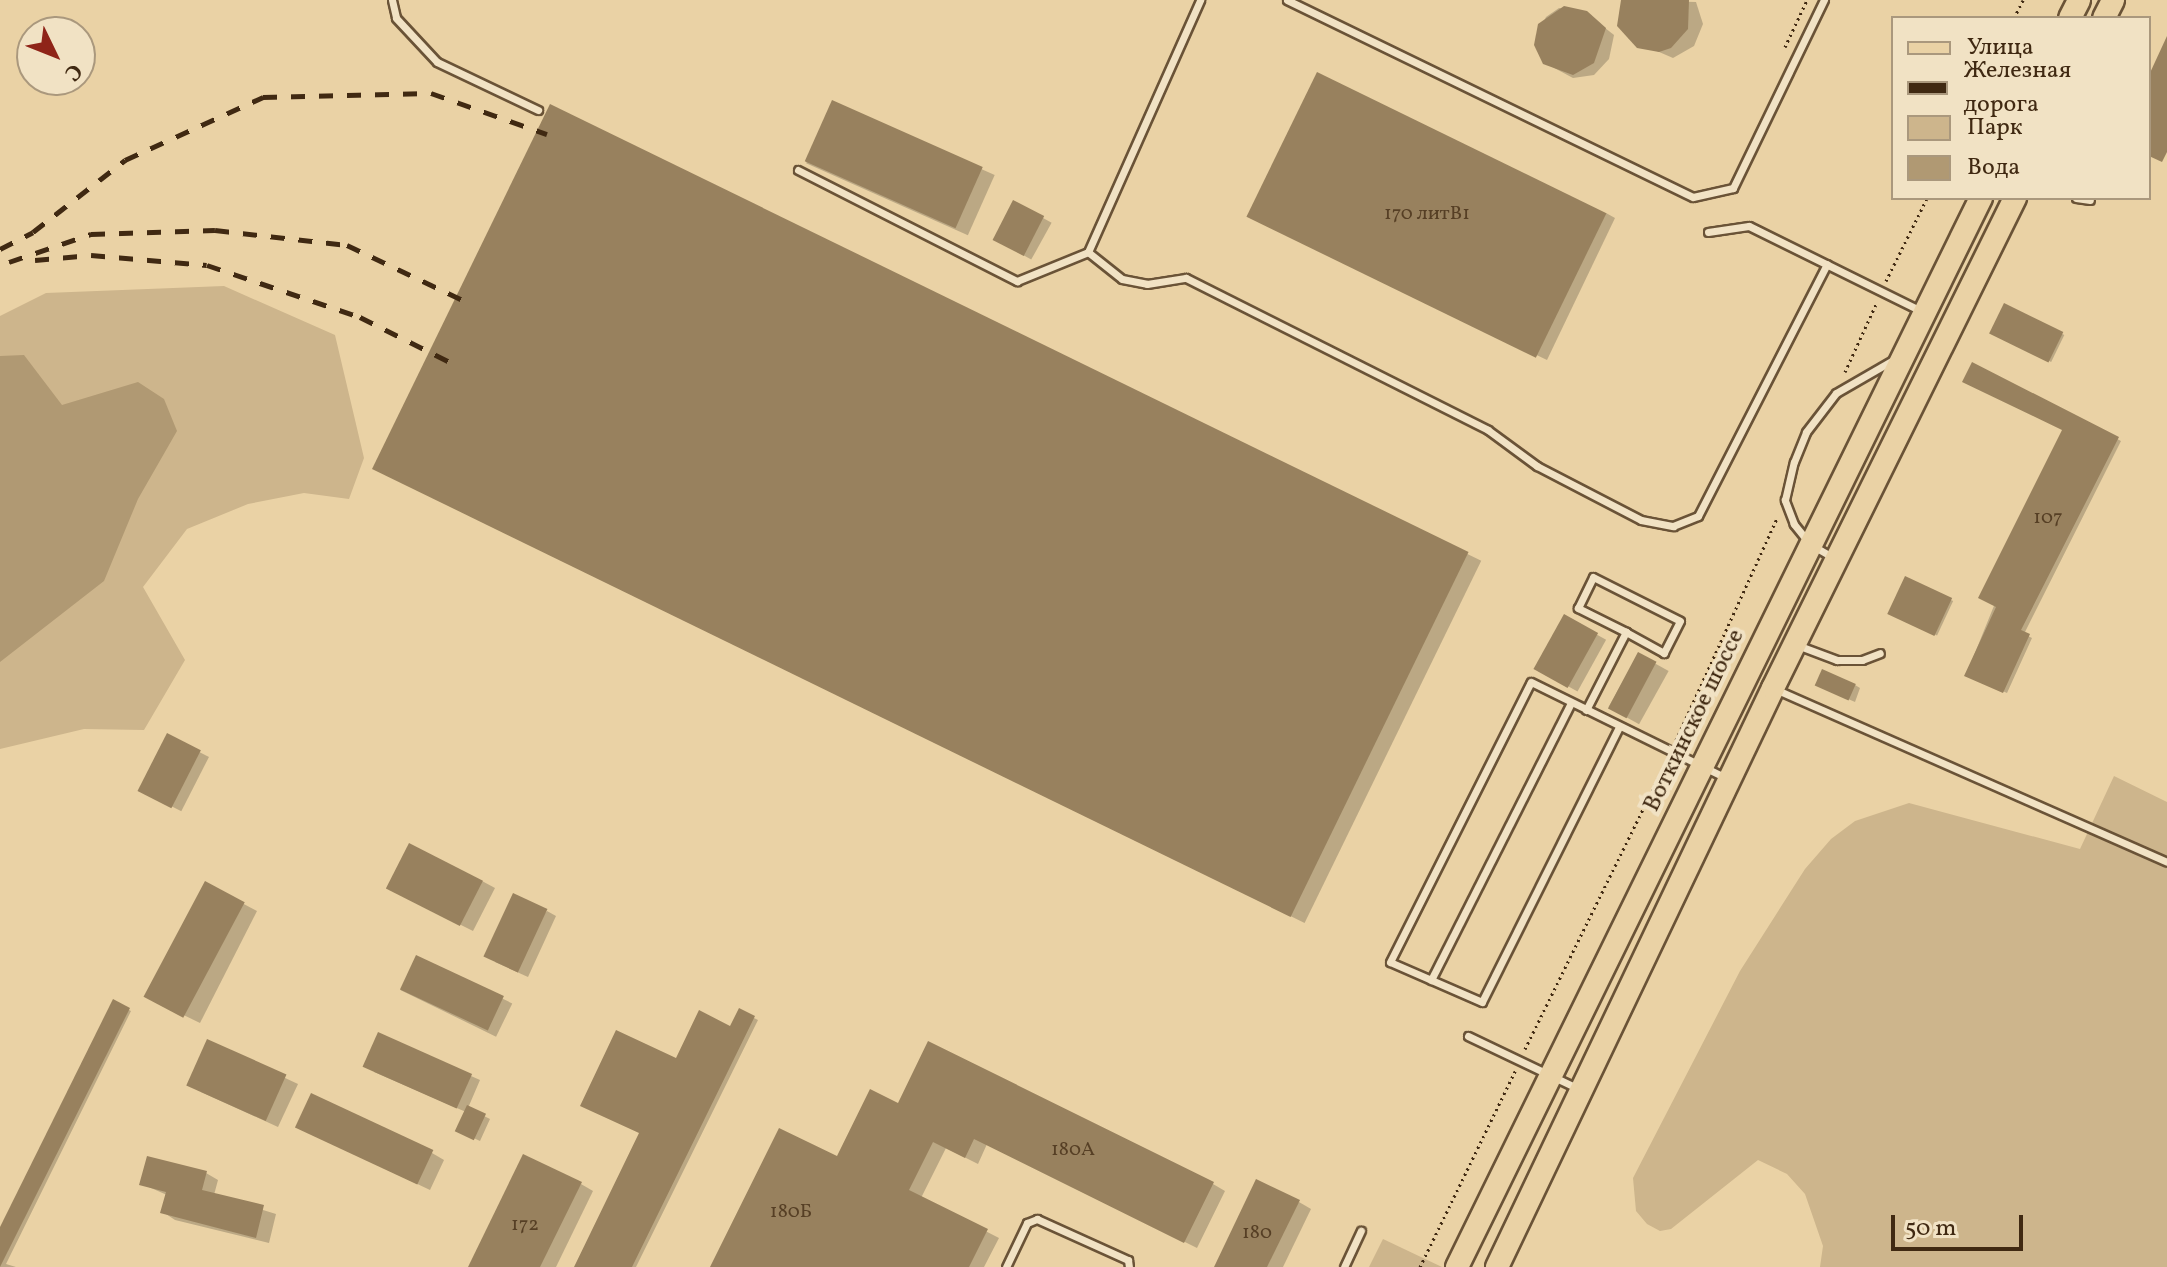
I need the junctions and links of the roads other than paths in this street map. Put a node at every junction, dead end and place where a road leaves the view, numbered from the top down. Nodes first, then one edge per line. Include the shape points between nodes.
1 (392, 0) edge
2 (1200, 0) edge
3 (1287, 0) edge
4 (1824, 0) edge
5 (538, 110) dead end
6 (798, 170) dead end
7 (1980, 200) edge
8 (2014, 200) edge
9 (1708, 232) dead end
10 (1088, 252) junction
11 (1827, 264) junction
12 (1925, 313) junction
13 (1904, 354) junction
14 (1810, 544) junction
15 (1836, 559) junction
16 (1626, 632) junction
17 (1795, 644) junction
18 (1880, 653) dead end
19 (1773, 688) junction
20 (1571, 703) junction
21 (1586, 710) junction
22 (1619, 727) junction
23 (1701, 766) junction
24 (1730, 780) junction
25 (2167, 862) edge
26 (1431, 980) junction
27 (1468, 1036) dead end
28 (1551, 1075) junction
29 (1583, 1090) junction
30 (1361, 1231) dead end
31 (1006, 1267) edge
32 (1129, 1267) edge
33 (1344, 1267) edge
34 (1457, 1267) edge
35 (1497, 1267) edge

1 - 5 lane via 396,18 437,62
2 - 10 lane
3 - 4 lane via 1693,197 1733,188
6 - 10 lane via 1017,281
7 - 12 main road, Воткинское шоссе
8 - 15 main road
9 - 11 lane via 1749,226
10 - 11 lane via 1122,279 1147,284 1186,278 1488,430 1537,466 1628,513 1673,526 1698,516
11 - 12 lane
12 - 13 main road, Воткинское шоссе
13 - 14 main road, Воткинское шоссе
13 - 14 lane via 1836,393 1806,432 1785,500
14 - 15 lane
14 - 23 main road, Воткинское шоссе
15 - 17 main road
16 - 16 lane via 1578,608 1593,577 1680,621 1664,653
16 - 21 lane
17 - 18 lane via 1837,660 1862,660
17 - 19 main road
19 - 24 main road
19 - 25 lane
20 - 21 lane
20 - 26 lane
20 - 26 lane via 1531,682 1390,962
21 - 22 lane
22 - 23 lane
22 - 26 lane via 1482,1002
23 - 24 lane
23 - 28 main road, Воткинское шоссе
24 - 29 main road
27 - 28 lane
28 - 29 lane
28 - 34 main road, Воткинское шоссе
29 - 35 main road
30 - 33 lane
31 - 32 lane via 1027,1223 1037,1219 1128,1260

